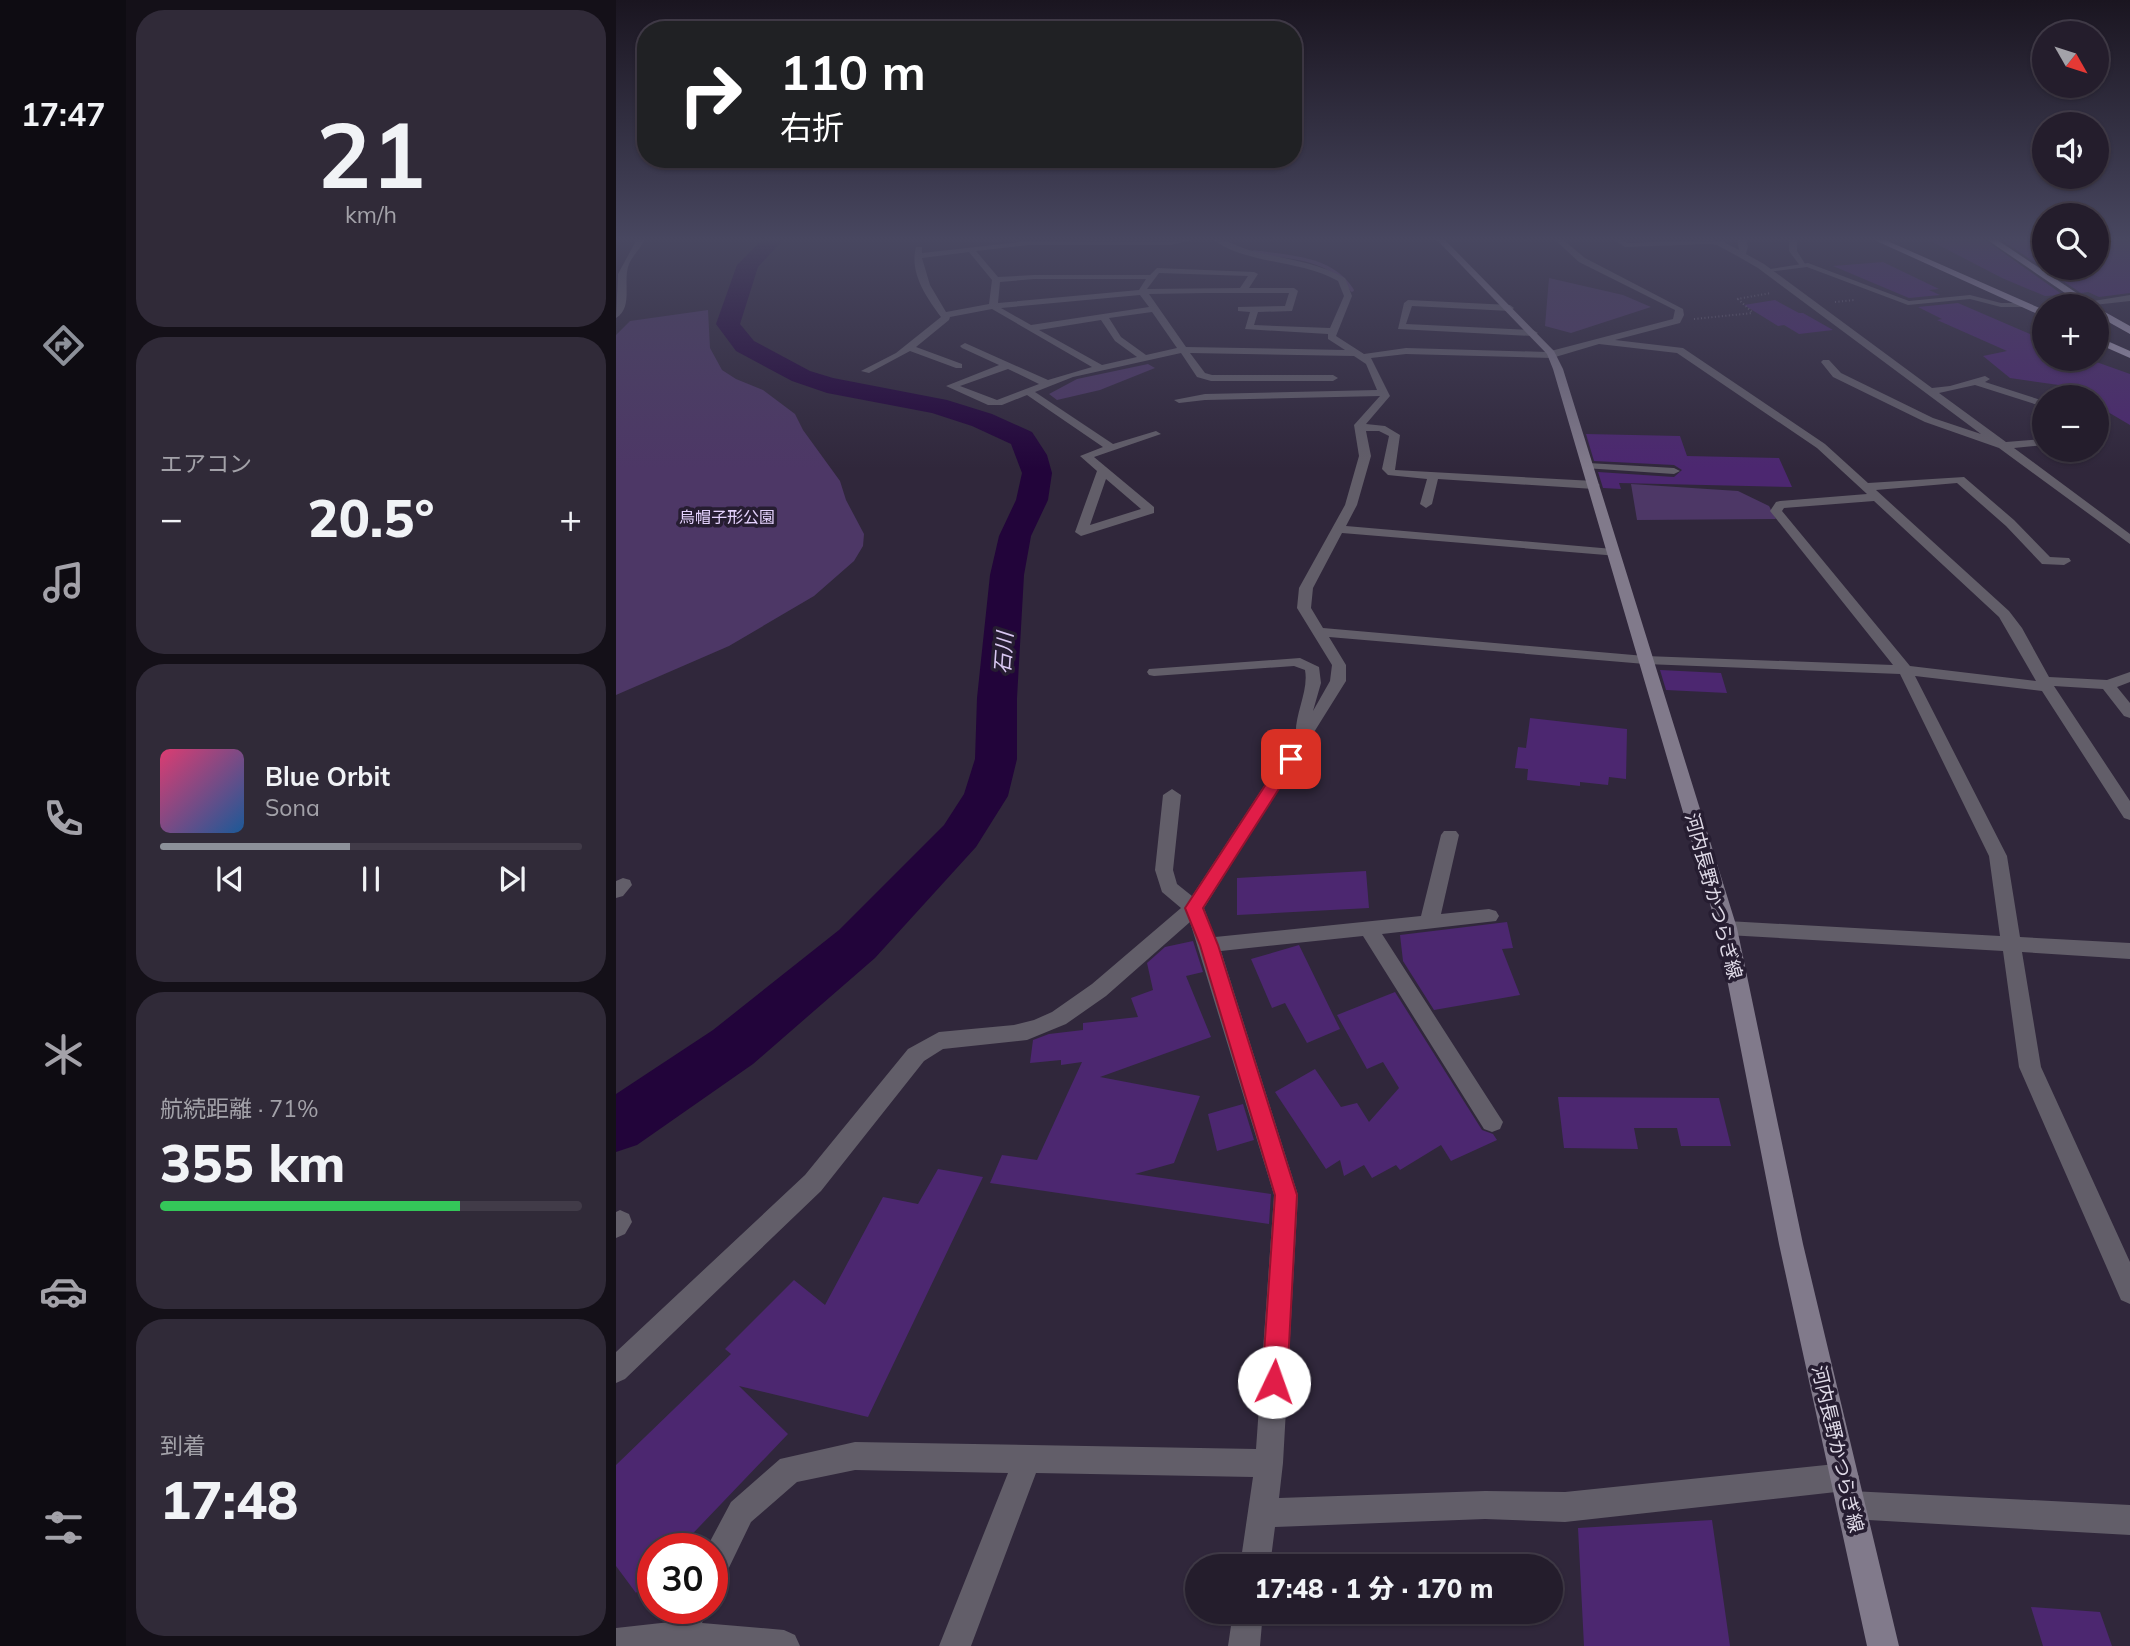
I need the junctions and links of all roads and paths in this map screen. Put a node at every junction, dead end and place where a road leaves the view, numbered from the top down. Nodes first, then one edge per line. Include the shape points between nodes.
1 (944, 315) edge
2 (1011, 316) edge
3 (1111, 316) edge
4 (1158, 316) edge
5 (1252, 316) edge
6 (1340, 316) edge
7 (1405, 316) edge
8 (1518, 316) edge
9 (1680, 316) edge
10 (1726, 316) edge
11 (1829, 316) edge
12 (1104, 317) junction
13 (2109, 318) edge
14 (1677, 321) junction
15 (1031, 328) junction
16 (1333, 331) junction
17 (2130, 331) edge
18 (1533, 333) junction
19 (2109, 336) edge
20 (1599, 341) junction
21 (2109, 345) edge
22 (965, 346) dead end
23 (2130, 346) edge
24 (908, 347) junction
25 (1182, 350) junction
26 (1552, 354) junction
27 (1359, 355) junction
28 (2130, 355) edge
29 (1144, 358) junction
30 (1826, 362) dead end
31 (959, 366) dead end
32 (1007, 366) junction
33 (1100, 368) junction
34 (866, 371) dead end
35 (1333, 378) dead end
36 (1048, 384) junction
37 (1027, 391) junction
38 (1931, 391) junction
39 (1384, 393) junction
40 (2032, 399) edge
41 (1179, 400) dead end
42 (1360, 427) junction
43 (1156, 434) dead end
44 (2032, 443) edge
45 (2004, 446) junction
46 (1112, 448) junction
47 (1588, 466) junction
48 (1103, 470) junction
49 (1674, 471) dead end
50 (1433, 476) junction
51 (1594, 485) junction
52 (1871, 492) junction
53 (1426, 505) dead end
54 (1338, 528) junction
55 (2130, 540) edge
56 (1613, 552) junction
57 (2064, 561) dead end
58 (1319, 632) junction
59 (1645, 660) junction
60 (1905, 670) junction
61 (1154, 672) dead end
62 (2130, 677) edge
63 (2045, 684) junction
64 (2108, 685) junction
65 (2130, 713) edge
66 (1304, 737) junction
67 (1172, 795) dead end
68 (2130, 814) edge
69 (1450, 835) dead end
70 (1194, 908) junction
71 (1489, 916) dead end
72 (1429, 923) junction
73 (1727, 928) junction
74 (1368, 929) junction
75 (1209, 945) junction
76 (2010, 945) junction
77 (2130, 951) edge
78 (1492, 1122) dead end
79 (2130, 1291) edge
80 (616, 1370) edge
81 (1027, 1458) junction
82 (1269, 1463) junction
83 (1848, 1491) junction
84 (1262, 1513) junction
85 (2130, 1520) edge
86 (728, 1538) edge
87 (1257, 1554) edge
88 (685, 1624) edge
89 (1247, 1624) edge
90 (679, 1636) junction
91 (616, 1644) edge
92 (784, 1646) edge
93 (955, 1646) edge
94 (1244, 1646) edge
95 (1883, 1646) edge

1 - 24 street
2 - 15 street
3 - 12 street
4 - 25 street
5 - 16 street via 1248,327
6 - 16 street
7 - 18 street via 1401,327
8 - 18 main road, 河内長野かつらぎ線
9 - 14 street
10 - 14 path
11 - 38 street
12 - 15 street
12 - 29 street via 1118,339
13 - 17 highway
14 - 20 street
15 - 33 street
16 - 27 street via 1331,337
18 - 26 main road, 河内長野かつらぎ線
19 - 23 highway
20 - 26 street
20 - 52 street via 1680,350 1821,446
21 - 28 highway
22 - 32 street
24 - 31 street
24 - 34 street
25 - 27 street
25 - 29 street
25 - 35 street via 1201,375 1211,377
26 - 27 street via 1406,351
26 - 47 main road, 河内長野かつらぎ線
27 - 39 street via 1370,362
29 - 33 street
30 - 45 street via 1837,375 1929,420
32 - 36 street
32 - 37 street via 951,386 988,402
33 - 36 street
36 - 37 street
37 - 46 street
38 - 40 street via 1981,380
38 - 45 street
39 - 41 street
39 - 42 street via 1382,402
42 - 50 street via 1381,428 1395,435 1388,469 1392,473
42 - 54 street via 1365,456 1351,505
43 - 46 street
44 - 45 street
45 - 55 street
46 - 48 street via 1086,456
47 - 49 street
47 - 51 main road, 河内長野かつらぎ線
48 - 48 street via 1085,520 1081,532 1150,510
50 - 51 street
50 - 53 street
51 - 56 main road, 河内長野かつらぎ線
52 - 57 street via 1960,480 2047,561
52 - 60 street via 1780,505 1776,511
52 - 63 street via 2004,614
54 - 56 street
54 - 58 street via 1306,588 1304,608
56 - 59 main road, 河内長野かつらぎ線
58 - 59 street
58 - 66 street via 1339,665 1338,681
59 - 60 street
59 - 73 main road, 河内長野かつらぎ線
60 - 63 street
60 - 76 street via 1998,856
61 - 66 street via 1295,661 1312,667 1315,676 1301,722
62 - 64 street
63 - 64 street
63 - 68 street
64 - 65 street
66 - 70 street
67 - 70 street via 1164,870 1169,887
69 - 72 street
70 - 75 street
70 - 80 street via 1088,998 1041,1026 1001,1037 937,1042 916,1055 813,1183
71 - 72 street
72 - 74 street
73 - 76 street
73 - 83 main road, 河内長野かつらぎ線 via 1791,1244
74 - 75 street
74 - 78 street
75 - 82 street via 1286,1195
76 - 77 street
76 - 79 street via 2030,1067
81 - 82 street
81 - 86 street via 855,1456 790,1469 741,1512
81 - 93 street
82 - 84 street
83 - 84 street via 1565,1507 1485,1505
83 - 85 street
83 - 95 main road, 河内長野かつらぎ線
84 - 87 street
88 - 90 street
89 - 94 street
90 - 91 street
90 - 92 street

